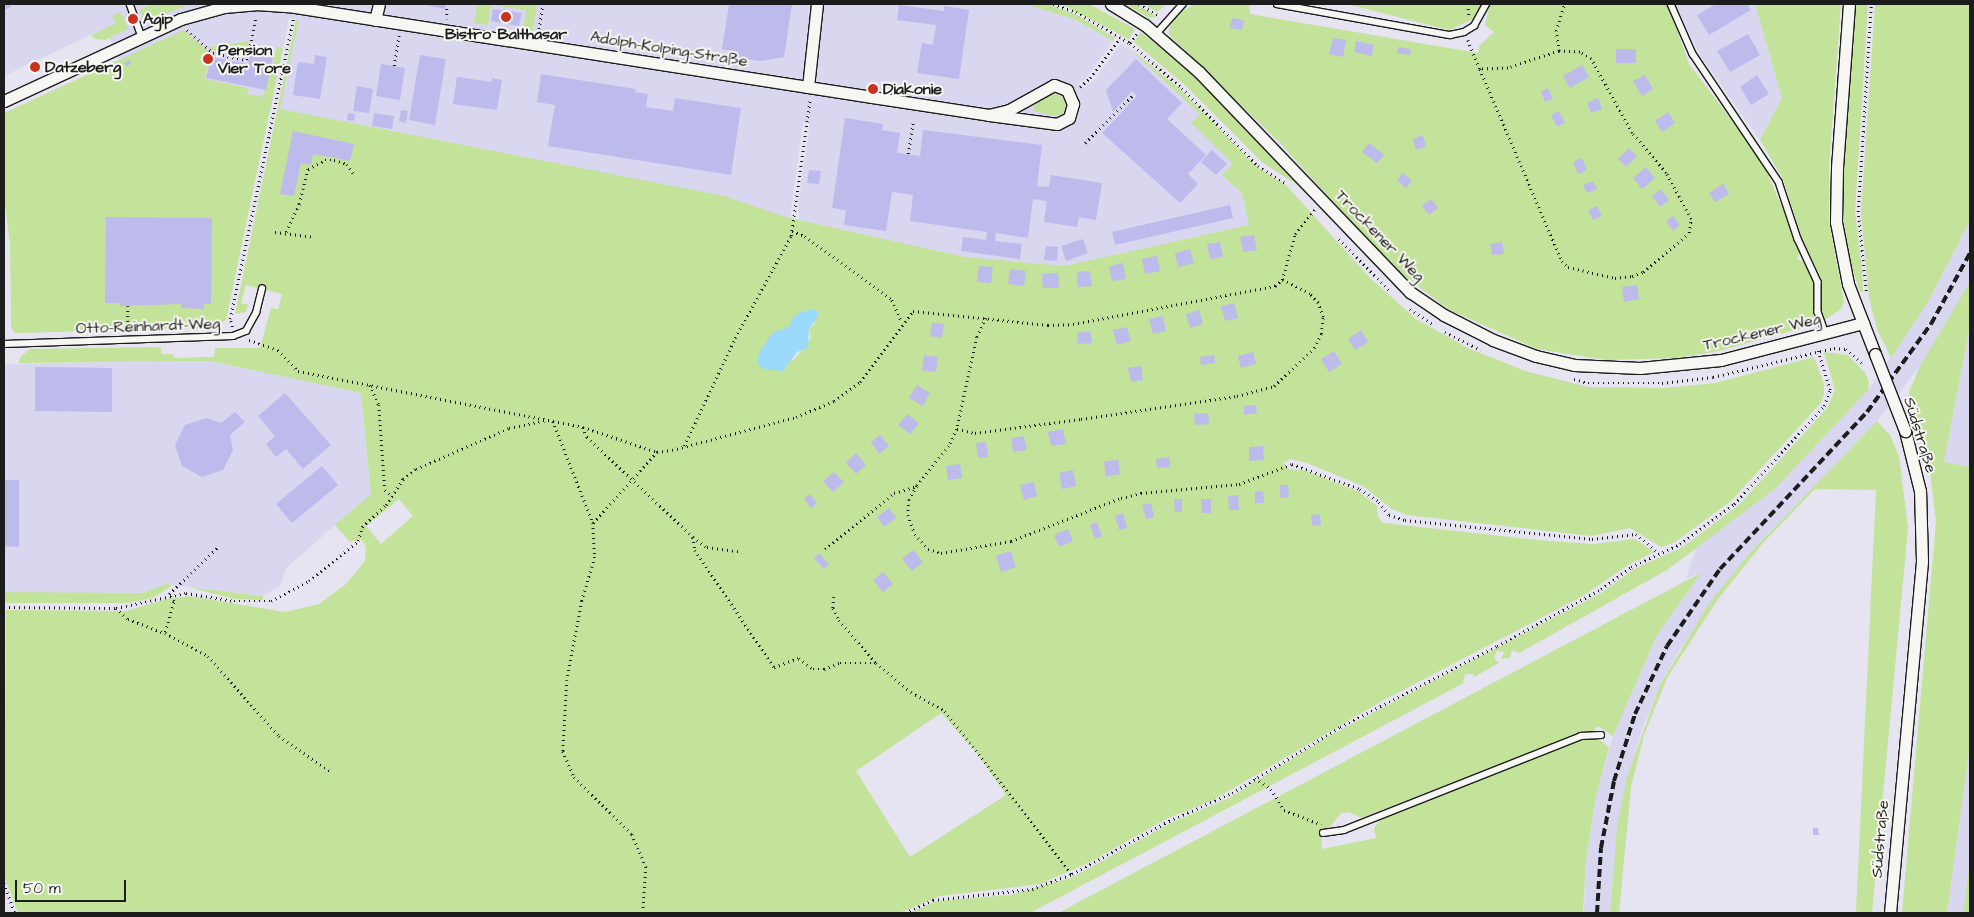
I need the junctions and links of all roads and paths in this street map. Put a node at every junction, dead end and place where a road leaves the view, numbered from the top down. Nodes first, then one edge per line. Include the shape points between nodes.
1 (130, 4) edge
2 (256, 4) edge
3 (378, 4) edge
4 (543, 4) edge
5 (817, 4) edge
6 (1053, 4) edge
7 (1111, 4) edge
8 (1139, 4) edge
9 (1183, 4) edge
10 (1277, 4) edge
11 (1486, 4) edge
12 (1564, 4) edge
13 (1671, 4) edge
14 (1848, 4) edge
15 (1871, 4) edge
16 (295, 7) junction
17 (542, 11) junction
18 (546, 12) dead end
19 (181, 19) junction
20 (376, 20) junction
21 (1165, 21) junction
22 (400, 24) junction
23 (1464, 32) junction
24 (1156, 34) junction
25 (142, 36) junction
26 (284, 36) dead end
27 (289, 38) junction
28 (1120, 38) junction
29 (536, 45) junction
30 (1559, 51) junction
31 (394, 66) dead end
32 (1480, 69) junction
33 (808, 87) junction
34 (1070, 94) junction
35 (1133, 95) dead end
36 (4, 101) edge
37 (989, 115) junction
38 (913, 121) dead end
39 (1085, 143) dead end
40 (908, 154) dead end
41 (354, 174) dead end
42 (1294, 190) dead end
43 (1324, 202) junction
44 (1307, 204) dead end
45 (1314, 210) junction
46 (1321, 218) dead end
47 (792, 231) junction
48 (275, 232) dead end
49 (286, 232) junction
50 (1334, 232) dead end
51 (315, 236) dead end
52 (1282, 280) junction
53 (1866, 288) dead end
54 (262, 289) dead end
55 (1392, 294) dead end
56 (1405, 305) dead end
57 (128, 306) dead end
58 (986, 318) junction
59 (902, 322) junction
60 (1863, 323) junction
61 (1436, 326) dead end
62 (1444, 331) dead end
63 (1826, 334) junction
64 (233, 336) junction
65 (1813, 338) junction
66 (128, 341) junction
67 (4, 344) edge
68 (1818, 351) junction
69 (1486, 352) dead end
70 (1862, 363) dead end
71 (1570, 378) dead end
72 (370, 385) junction
73 (552, 420) junction
74 (583, 427) junction
75 (957, 429) junction
76 (683, 447) junction
77 (658, 452) junction
78 (632, 480) junction
79 (916, 486) junction
80 (391, 495) junction
81 (593, 523) junction
82 (693, 537) junction
83 (219, 546) dead end
84 (825, 549) dead end
85 (742, 552) dead end
86 (1659, 553) junction
87 (169, 594) junction
88 (834, 597) dead end
89 (4, 607) edge
90 (116, 608) junction
91 (165, 632) junction
92 (876, 663) junction
93 (1602, 735) dead end
94 (331, 772) dead end
95 (1255, 778) junction
96 (1344, 830) junction
97 (1323, 833) dead end
98 (1072, 874) junction
99 (4, 883) edge
100 (15, 913) edge
101 (643, 913) edge
102 (905, 913) edge
103 (1890, 913) edge

1 - 25 lane
2 - 16 street, Adolph-Kolping-Straße
2 - 19 street, Adolph-Kolping-Straße via 224,7
2 - 19 path via 247,60 210,51 184,27
3 - 20 street
4 - 17 path
5 - 33 street
6 - 28 path via 1076,12
7 - 24 street, Trockener Weg
8 - 21 path
9 - 21 lane
10 - 23 lane via 1437,34
11 - 23 lane via 1481,18
12 - 30 path via 1556,31
13 - 63 lane via 1693,54 1779,182 1798,238 1818,282 1818,312
14 - 60 street, Südstraße via 1836,168 1836,222 1848,284
15 - 53 path via 1858,212
16 - 20 street, Adolph-Kolping-Straße
16 - 27 path
17 - 18 path
17 - 29 path
19 - 25 street, Adolph-Kolping-Straße
20 - 22 street, Adolph-Kolping-Straße
21 - 24 lane
22 - 29 street, Adolph-Kolping-Straße
22 - 31 path
23 - 32 path
24 - 43 street, Trockener Weg via 1199,72
25 - 36 street, Adolph-Kolping-Straße
26 - 27 path
27 - 64 path via 230,319
28 - 34 path via 1090,78
28 - 42 path via 1182,88 1258,166
29 - 33 street, Adolph-Kolping-Straße
30 - 32 path via 1508,68
30 - 32 path via 1580,52 1591,59 1632,133 1666,173 1692,220 1688,233 1643,272 1632,276 1615,278 1577,272 1562,260
33 - 37 street, Adolph-Kolping-Straße
33 - 47 path via 810,97
34 - 37 street, Adolph-Kolping-Straße via 1064,87 1049,86 1009,110
34 - 37 street, Adolph-Kolping-Straße via 1072,110 1062,124
35 - 39 path
38 - 40 path
41 - 49 path via 347,164 334,160 325,160 308,169 299,204
43 - 45 path
43 - 65 street, Trockener Weg via 1410,292 1444,315 1493,340 1536,356 1574,365 1648,368 1721,360
44 - 45 path
45 - 46 path
45 - 52 path via 1295,234
47 - 59 path via 805,236 892,300
47 - 76 path via 734,338
48 - 49 path
49 - 51 path
50 - 55 path via 1372,277
52 - 58 path via 1275,286 1073,324
52 - 75 path via 1310,294 1318,303 1323,317 1321,334 1314,348 1274,386 1237,396 1081,419 976,433
54 - 64 lane, Otto-Reinhardt-Weg via 256,313 246,331
56 - 61 path
57 - 66 path
58 - 59 path via 922,310 912,311
58 - 75 path via 977,337
59 - 76 path via 860,382 834,401 796,417
60 - 63 street, Trockener Weg
60 - 103 street, Südstraße, bridge via 1905,431 1920,491 1922,561
62 - 69 path
63 - 65 street, Trockener Weg
64 - 66 lane, Otto-Reinhardt-Weg
64 - 72 path via 278,350 298,370
65 - 68 path
66 - 67 lane, Otto-Reinhardt-Weg
68 - 70 path via 1840,348 1851,352
68 - 71 path via 1748,371 1662,383 1588,383
68 - 86 path via 1830,390 1824,406 1734,504 1680,544
72 - 73 path
72 - 80 path via 379,405 385,490
73 - 74 path
73 - 80 path via 509,428 416,469 402,478
73 - 81 path
74 - 77 path
74 - 78 path via 587,437
75 - 79 path via 949,446
76 - 77 path
77 - 78 path
78 - 81 path
78 - 82 path
79 - 84 path via 894,493
79 - 86 path via 908,515 915,534 928,549 941,553 1011,541 1120,498 1141,493 1239,484 1292,464 1360,489 1379,502 1390,515 1405,520 1592,539 1636,534
80 - 87 path via 386,505 362,527 358,541 309,581 271,601
81 - 101 path via 595,557 582,601 567,680 563,751 574,777 632,834 646,867
82 - 85 path via 707,547
82 - 92 path via 695,550 774,667 799,658 813,669 840,663
83 - 87 path
86 - 95 path via 1631,566 1601,589 1356,718
87 - 90 path via 153,601
87 - 91 path via 174,601
88 - 92 path via 833,608 839,620
89 - 90 path
90 - 91 path via 128,619
91 - 94 path via 208,656 228,674 279,736
92 - 98 path via 911,692 945,711
93 - 96 lane via 1581,736
95 - 96 path via 1271,789 1284,810
95 - 98 path via 1212,804 1169,821
96 - 97 lane
98 - 102 path via 1032,889 933,900
99 - 100 path

